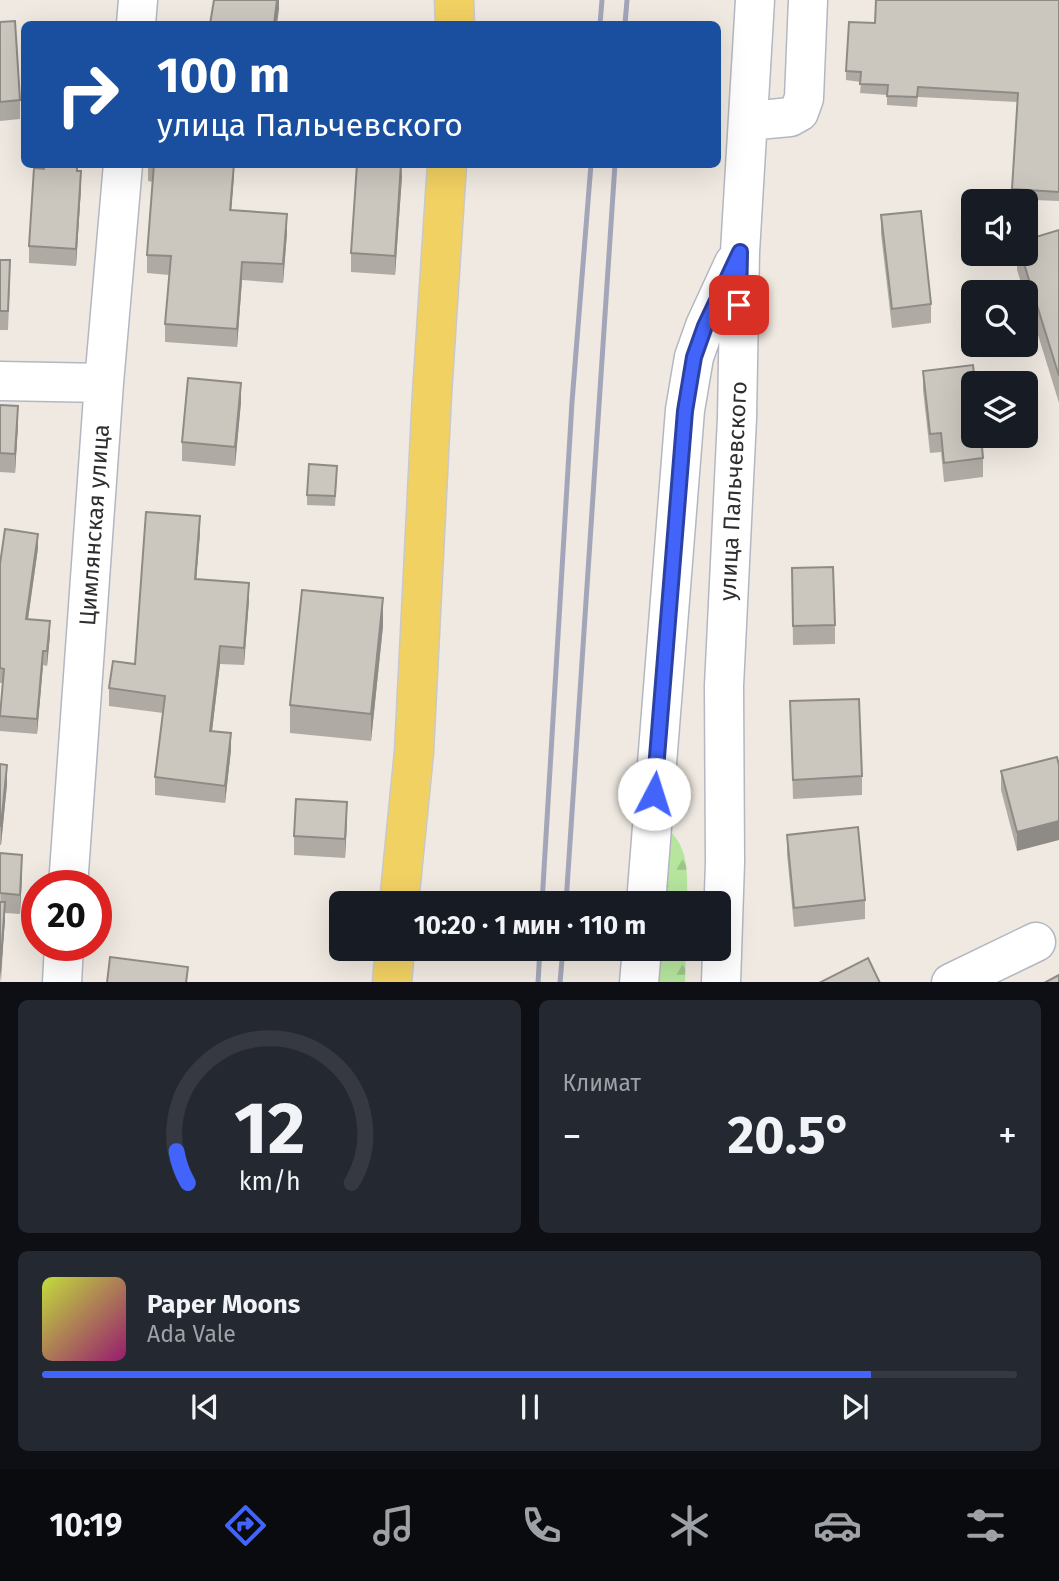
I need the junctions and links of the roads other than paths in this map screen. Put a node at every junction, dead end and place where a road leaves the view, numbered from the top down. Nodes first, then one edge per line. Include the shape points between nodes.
1 (138, 0) edge
2 (454, 0) edge
3 (755, 0) edge
4 (808, 0) edge
5 (136, 21) edge
6 (455, 21) edge
7 (749, 121) junction
8 (123, 168) edge
9 (447, 168) edge
10 (740, 252) junction
11 (0, 381) edge
12 (104, 383) junction
13 (69, 870) edge
14 (400, 891) edge
15 (647, 891) edge
16 (1036, 942) dead end
17 (63, 961) edge
18 (393, 961) edge
19 (641, 961) edge
20 (62, 982) edge
21 (391, 982) edge
22 (639, 982) edge
23 (721, 982) edge
24 (951, 982) edge

1 - 5 street
2 - 6 main road
3 - 7 street, улица Пальчевского
4 - 7 street via 804,98 799,112
7 - 10 street, улица Пальчевского
8 - 12 street, Цимлянская улица
9 - 14 main road via 414,752
10 - 15 street via 694,357 685,411
10 - 23 street, улица Пальчевского via 724,686
11 - 12 street
12 - 13 street, Цимлянская улица
16 - 24 street
17 - 20 street
18 - 21 main road
19 - 22 street

